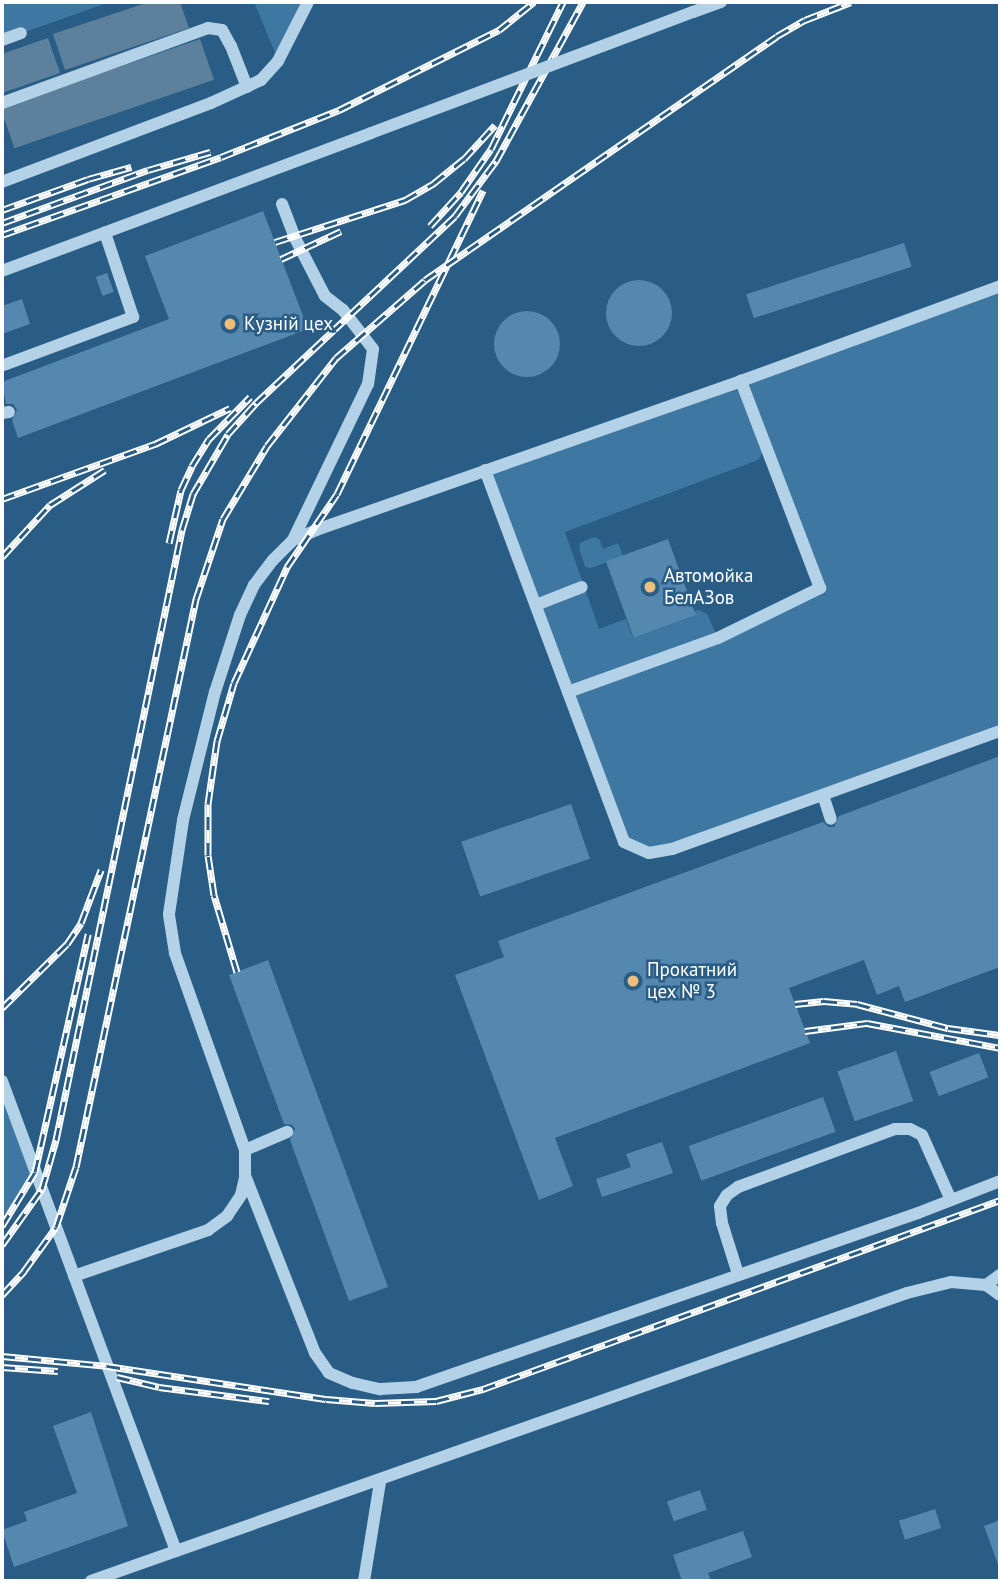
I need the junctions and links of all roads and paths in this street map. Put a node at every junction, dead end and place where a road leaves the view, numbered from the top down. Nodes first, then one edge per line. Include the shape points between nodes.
1 (308, 2) edge
2 (721, 2) edge
3 (21, 33) dead end
4 (2, 40) edge
5 (247, 87) junction
6 (2, 103) edge
7 (2, 183) edge
8 (282, 204) dead end
9 (105, 233) junction
10 (2, 271) edge
11 (1000, 286) edge
12 (4, 365) dead end
13 (741, 381) junction
14 (485, 471) junction
15 (293, 540) junction
16 (582, 587) dead end
17 (536, 605) junction
18 (568, 692) junction
19 (1000, 731) edge
20 (823, 794) junction
21 (831, 819) dead end
22 (2, 1081) edge
23 (287, 1132) dead end
24 (245, 1150) junction
25 (246, 1178) junction
26 (1000, 1181) edge
27 (951, 1200) junction
28 (738, 1274) junction
29 (1000, 1275) edge
30 (74, 1276) junction
31 (986, 1285) junction
32 (1000, 1295) edge
33 (380, 1482) junction
34 (176, 1551) junction
35 (91, 1581) edge
36 (364, 1581) edge

1 - 5 street via 278,61 261,80
2 - 9 street, bridge
3 - 4 street
5 - 6 street via 222,30 208,28
5 - 7 street
8 - 15 street via 325,296 343,310 373,349 369,384
9 - 10 street
9 - 12 street via 133,317
11 - 13 street
13 - 14 street
13 - 18 street via 820,588 718,638
14 - 15 street
14 - 17 street
15 - 24 street via 254,585 236,628 183,820 169,914 175,953
16 - 17 street
17 - 18 street
18 - 20 street via 624,842 649,853 672,849
19 - 20 street
20 - 21 street
22 - 30 street
23 - 24 street
24 - 25 street
25 - 28 street via 315,1353 330,1373 380,1389 416,1387
25 - 30 street via 227,1216 208,1230
26 - 27 street
27 - 28 street
27 - 28 street via 922,1135 895,1129 727,1195 720,1206 722,1223
29 - 31 street
30 - 34 street
31 - 32 street
31 - 33 street via 951,1282 908,1293
33 - 34 street
33 - 36 street
34 - 35 street

